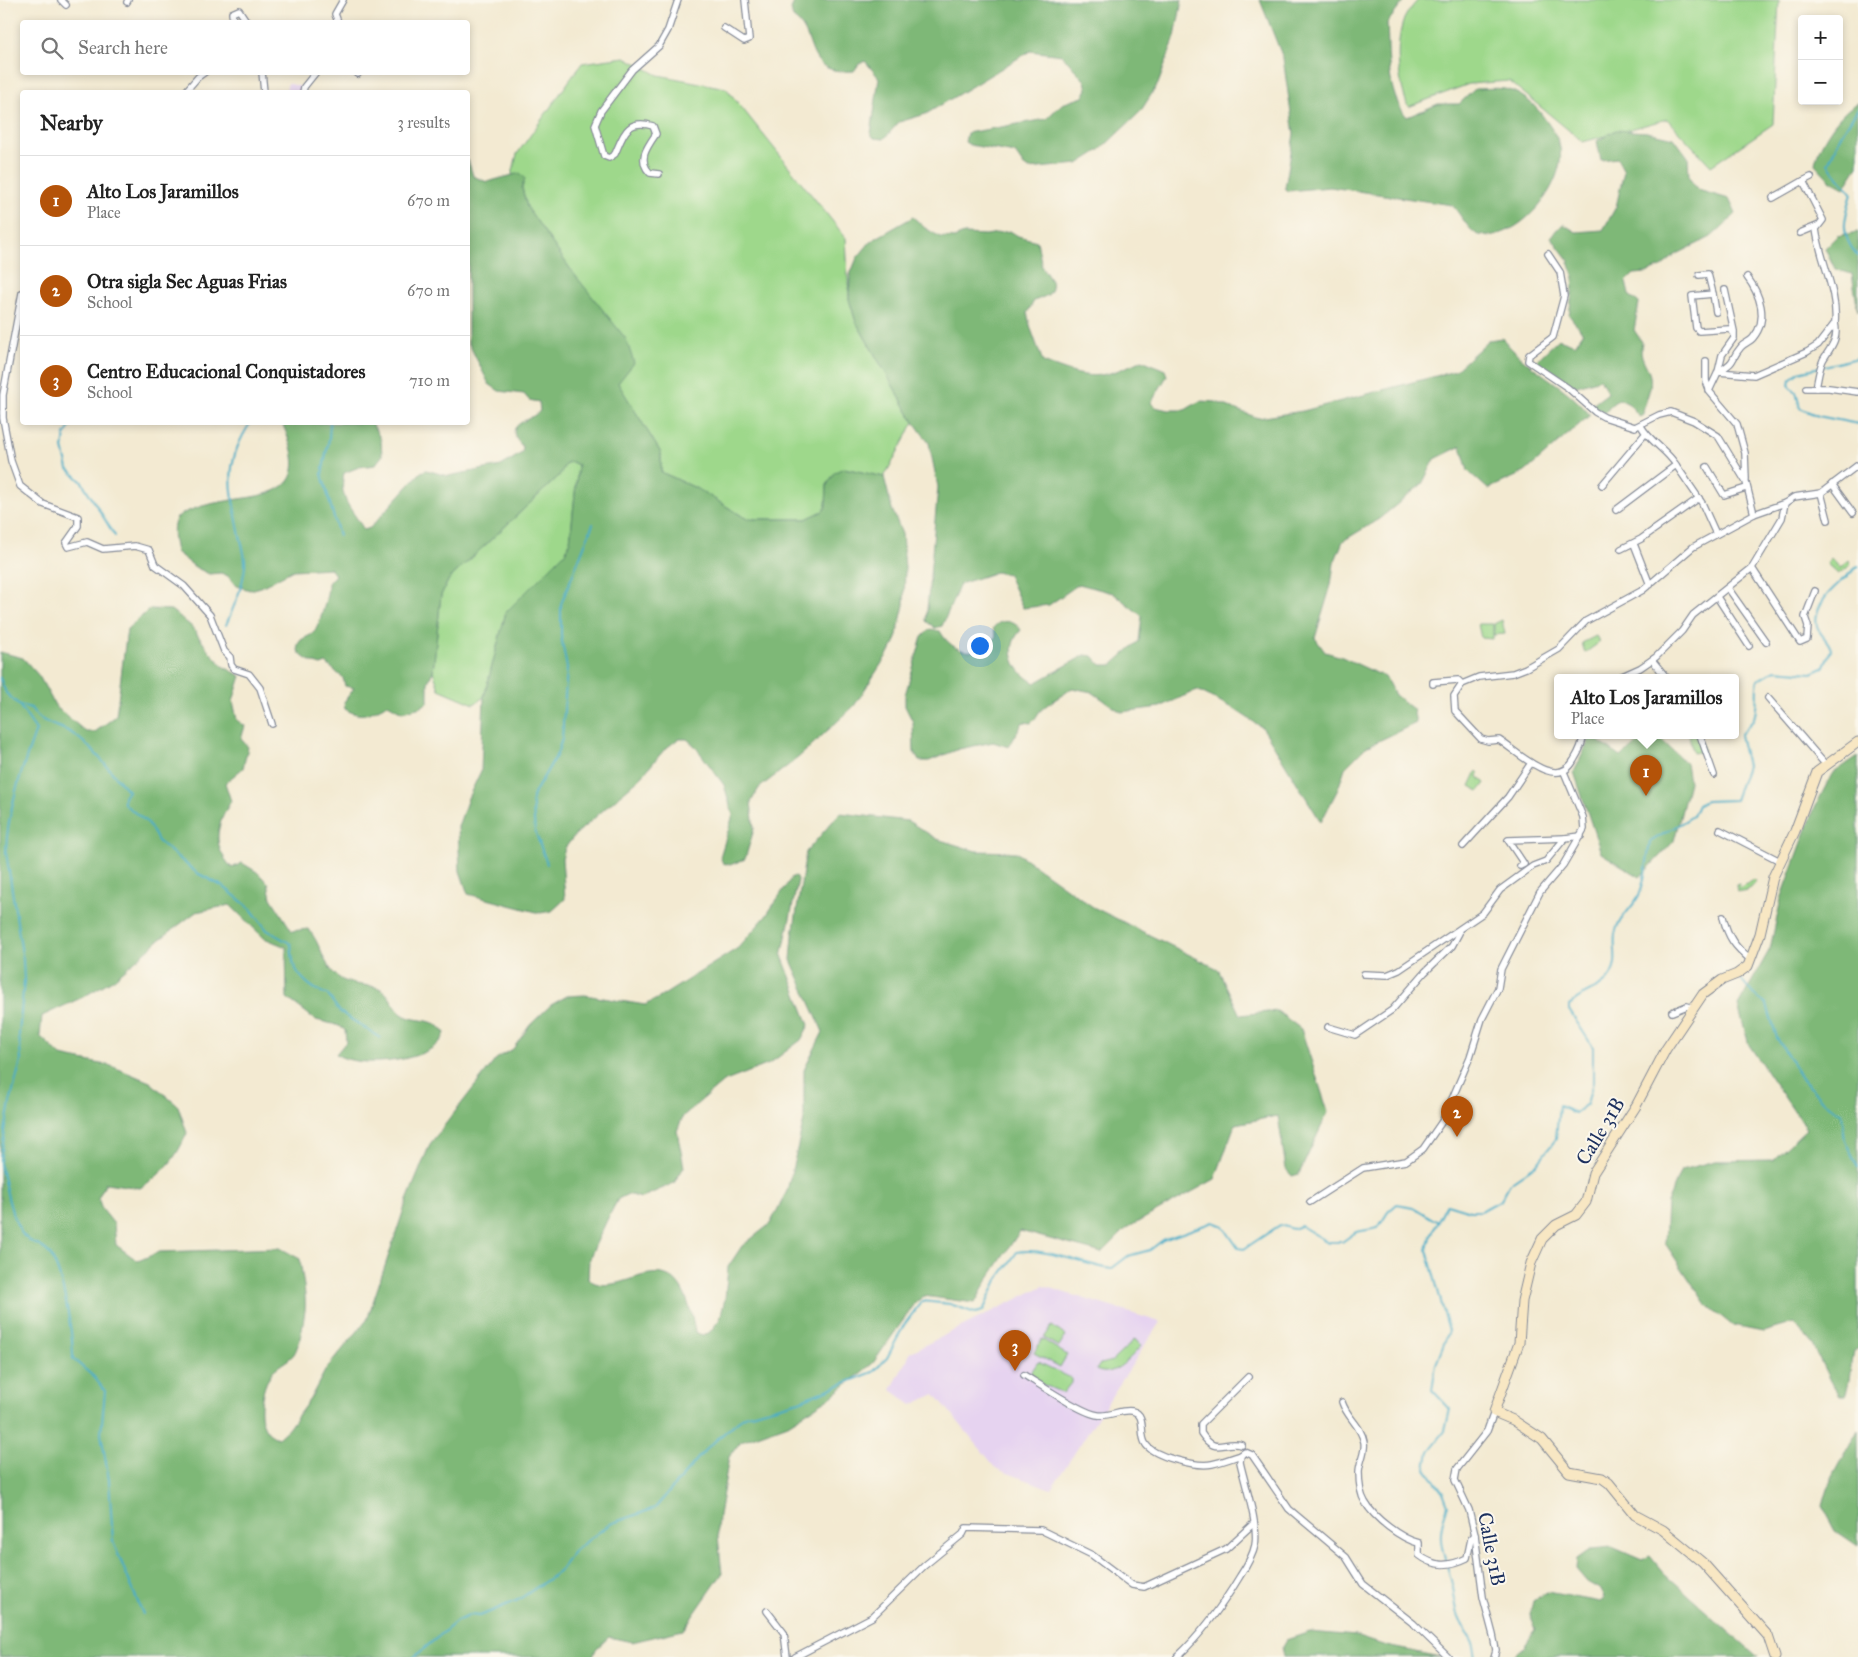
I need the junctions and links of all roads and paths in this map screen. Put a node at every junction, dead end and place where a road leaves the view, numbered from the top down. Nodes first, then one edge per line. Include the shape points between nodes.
1 (343, 0) edge
2 (678, 0) edge
3 (745, 0) edge
4 (233, 20) edge
5 (245, 20) edge
6 (337, 20) edge
7 (724, 28) dead end
8 (201, 75) edge
9 (262, 75) edge
10 (314, 75) edge
11 (186, 90) edge
12 (264, 90) edge
13 (303, 90) edge
14 (659, 174) dead end
15 (1810, 177) dead end
16 (1803, 181) junction
17 (1773, 198) dead end
18 (1816, 226) junction
19 (1800, 233) dead end
20 (1548, 254) dead end
21 (1699, 275) dead end
22 (1747, 277) dead end
23 (1725, 290) dead end
24 (1713, 294) junction
25 (1685, 296) dead end
26 (1692, 296) junction
27 (20, 304) edge
28 (1716, 312) dead end
29 (1835, 324) junction
30 (1734, 333) junction
31 (1706, 361) dead end
32 (1718, 372) junction
33 (1806, 388) dead end
34 (1816, 388) junction
35 (1709, 389) junction
36 (1858, 392) edge
37 (1641, 426) junction
38 (1646, 434) junction
39 (1858, 464) edge
40 (1676, 466) junction
41 (1707, 466) dead end
42 (1832, 484) junction
43 (1746, 485) junction
44 (1602, 486) dead end
45 (1821, 493) junction
46 (1699, 498) junction
47 (1785, 503) junction
48 (1616, 510) dead end
49 (1853, 513) dead end
50 (1754, 514) junction
51 (1828, 520) dead end
52 (1716, 534) junction
53 (1634, 544) junction
54 (1621, 549) dead end
55 (1752, 568) junction
56 (1650, 585) junction
57 (1728, 588) junction
58 (1815, 591) dead end
59 (1717, 597) junction
60 (1766, 642) dead end
61 (1749, 646) dead end
62 (1652, 660) junction
63 (1627, 674) edge
64 (1664, 674) edge
65 (1432, 684) dead end
66 (1462, 684) junction
67 (1768, 698) dead end
68 (272, 724) dead end
69 (1583, 739) edge
70 (1701, 739) edge
71 (1858, 742) edge
72 (1531, 763) junction
73 (1826, 764) junction
74 (1564, 772) junction
75 (1714, 775) dead end
76 (1720, 830) dead end
77 (1581, 836) junction
78 (1565, 838) junction
79 (1463, 846) dead end
80 (1780, 861) junction
81 (1520, 866) dead end
82 (1723, 917) dead end
83 (1460, 930) junction
84 (1751, 960) junction
85 (1364, 974) dead end
86 (1694, 1008) junction
87 (1672, 1012) dead end
88 (1328, 1027) dead end
89 (1310, 1202) dead end
90 (1024, 1375) dead end
91 (1248, 1377) dead end
92 (1342, 1402) dead end
93 (1494, 1412) junction
94 (1242, 1445) dead end
95 (1241, 1455) junction
96 (1254, 1523) junction
97 (1475, 1535) junction
98 (767, 1611) dead end
99 (786, 1657) edge
100 (794, 1657) edge
101 (1177, 1657) edge
102 (1448, 1657) edge
103 (1494, 1657) edge
104 (1775, 1657) edge

1 - 6 street via 335,14
2 - 14 street via 661,44 632,70 604,106 595,125 604,156 609,158 615,154 627,129 639,125 652,126 656,134 645,150 644,164 650,174
3 - 7 street via 749,39 744,41
4 - 5 street via 232,13 239,10
8 - 11 street
9 - 12 street
10 - 13 street
15 - 16 street
16 - 17 street
16 - 18 street via 1823,220
18 - 19 street
18 - 29 street via 1819,252 1830,282
20 - 37 street via 1560,272 1564,296 1553,337 1529,355 1528,361 1604,417
21 - 24 street via 1708,274
22 - 32 street via 1759,298 1760,327 1752,340 1741,346 1733,363
23 - 30 street
24 - 26 street
24 - 28 street
25 - 26 street
26 - 30 street via 1694,324 1699,331 1729,329
27 - 68 street via 3,395 5,427 20,486 43,504 78,517 78,526 66,543 68,547 87,542 104,549 135,546 149,550 155,565 184,586 210,615 231,665 249,674 260,688
29 - 32 street via 1818,345 1807,352 1754,375
29 - 34 street via 1837,334 1830,353 1822,363
30 - 32 street via 1722,355
31 - 35 street
32 - 35 street
33 - 34 street
34 - 36 street
35 - 43 street via 1737,424 1745,454
37 - 38 street
37 - 43 street via 1671,412 1708,428 1726,446
38 - 40 street via 1669,453
38 - 44 street
39 - 42 street
40 - 46 street
40 - 48 street
41 - 43 street via 1724,495
42 - 45 street
42 - 49 street
43 - 50 street
45 - 47 street via 1794,497
45 - 51 street
46 - 52 street
46 - 53 street
47 - 50 street
47 - 55 street via 1782,518
50 - 52 street
52 - 56 street via 1693,547
53 - 54 street
53 - 56 street
55 - 57 street
55 - 58 street via 1800,642 1807,639 1808,626 1804,617
56 - 66 street via 1586,621 1558,649 1526,668 1479,677
57 - 59 street
57 - 60 street
59 - 61 street
59 - 62 street via 1693,615
62 - 63 street
62 - 64 street
65 - 66 street via 1458,680
66 - 72 street via 1454,696 1457,714 1481,739 1499,740
67 - 73 street
69 - 74 street via 1574,762
70 - 75 street
71 - 73 street
72 - 74 street via 1548,771
72 - 79 street via 1508,797
73 - 80 street via 1818,769
74 - 77 street via 1585,823
76 - 80 street
77 - 78 street
77 - 89 street via 1558,872 1540,892 1501,969 1498,988 1482,1019 1470,1058 1443,1120 1428,1144 1406,1161 1363,1168
78 - 81 street via 1508,840 1524,864
78 - 83 street via 1546,861 1532,866 1500,890 1483,913
80 - 84 street via 1768,893
82 - 84 street via 1727,935
83 - 85 street via 1399,970 1387,975
83 - 88 street via 1452,946 1392,1010 1355,1035
84 - 86 street, Calle 31B via 1748,966 1709,988
86 - 87 street via 1687,1006
86 - 93 street, Calle 31B via 1593,1173 1586,1202 1576,1215 1556,1225 1542,1239 1531,1263 1522,1301 1519,1343
90 - 95 street via 1096,1415 1132,1411 1138,1414 1142,1420 1144,1442 1150,1450 1161,1455 1208,1464
91 - 94 street via 1204,1420 1201,1428 1205,1438 1217,1447
92 - 97 street via 1347,1414 1362,1431 1365,1444 1359,1470 1364,1502 1384,1524 1419,1543 1419,1555 1427,1562 1444,1565 1467,1558
93 - 97 street, Calle 31B via 1487,1430 1455,1476
93 - 104 street via 1542,1439 1569,1472 1602,1478 1609,1483 1635,1515 1663,1530 1703,1563 1768,1636
95 - 96 street
95 - 102 street via 1245,1452 1252,1455 1289,1509 1346,1557 1363,1584 1414,1624
96 - 100 street via 1226,1549 1144,1587 1132,1585 1092,1555 1041,1530 966,1528 881,1611
96 - 101 street via 1255,1544 1247,1564 1221,1609
97 - 103 street, Calle 31B via 1483,1597 1496,1650
98 - 99 street via 784,1633

